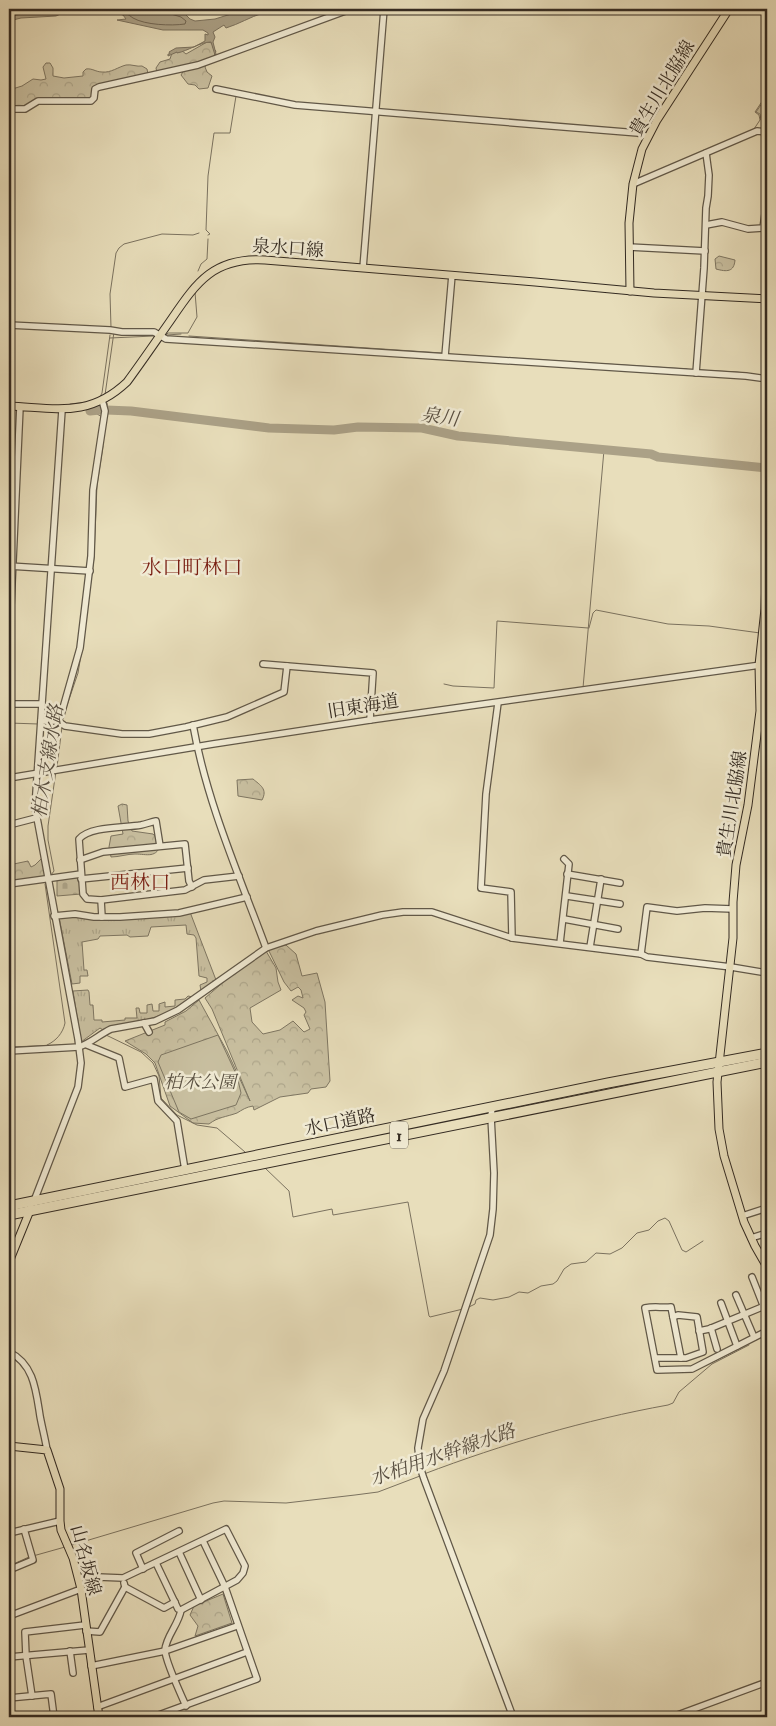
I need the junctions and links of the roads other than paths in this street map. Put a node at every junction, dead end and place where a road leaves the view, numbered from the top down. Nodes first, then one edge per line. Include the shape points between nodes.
1 (351, 9) edge
2 (384, 9) edge
3 (729, 9) edge
4 (216, 89) dead end
5 (9, 109) edge
6 (375, 111) junction
7 (767, 132) edge
8 (648, 137) junction
9 (706, 153) junction
10 (633, 184) junction
11 (767, 214) edge
12 (706, 225) junction
13 (630, 247) junction
14 (705, 251) junction
15 (363, 268) junction
16 (452, 275) junction
17 (630, 291) junction
18 (702, 296) junction
19 (767, 299) edge
20 (9, 325) edge
21 (160, 335) junction
22 (445, 356) junction
23 (696, 372) junction
24 (767, 379) edge
25 (102, 400) junction
26 (9, 406) edge
27 (20, 407) junction
28 (62, 410) junction
29 (9, 479) edge
30 (16, 480) junction
31 (767, 549) edge
32 (11, 566) edge
33 (51, 568) junction
34 (90, 571) junction
35 (9, 635) edge
36 (9, 649) edge
37 (263, 664) dead end
38 (763, 664) edge
39 (287, 666) junction
40 (498, 703) junction
41 (9, 704) edge
42 (42, 704) junction
43 (370, 720) junction
44 (41, 721) junction
45 (58, 721) junction
46 (193, 725) junction
47 (197, 747) junction
48 (38, 773) junction
49 (9, 778) edge
50 (36, 818) junction
51 (9, 825) edge
52 (160, 846) junction
53 (564, 859) dead end
54 (80, 860) junction
55 (188, 868) junction
56 (567, 874) junction
57 (81, 876) junction
58 (239, 876) junction
59 (49, 877) junction
60 (601, 879) junction
61 (620, 883) dead end
62 (9, 884) edge
63 (192, 887) junction
64 (567, 896) junction
65 (247, 897) junction
66 (101, 900) junction
67 (598, 901) junction
68 (620, 904) dead end
69 (734, 909) junction
70 (54, 916) junction
71 (102, 917) junction
72 (564, 919) junction
73 (594, 924) junction
74 (618, 929) dead end
75 (512, 938) junction
76 (560, 943) junction
77 (266, 948) junction
78 (590, 948) junction
79 (641, 954) junction
80 (731, 967) junction
81 (767, 973) edge
82 (144, 1023) junction
83 (149, 1032) dead end
84 (87, 1045) junction
85 (79, 1048) junction
86 (9, 1051) edge
87 (767, 1053) edge
88 (767, 1062) edge
89 (718, 1068) junction
90 (491, 1112) junction
91 (186, 1170) junction
92 (32, 1205) junction
93 (9, 1206) edge
94 (767, 1208) edge
95 (9, 1215) edge
96 (742, 1216) junction
97 (767, 1233) edge
98 (751, 1238) junction
99 (12, 1246) edge
100 (9, 1262) edge
101 (767, 1268) edge
102 (752, 1277) dead end
103 (736, 1295) dead end
104 (721, 1302) dead end
105 (766, 1306) edge
106 (745, 1314) junction
107 (767, 1315) edge
108 (673, 1317) junction
109 (728, 1321) junction
110 (711, 1328) junction
111 (699, 1331) junction
112 (767, 1331) edge
113 (754, 1337) junction
114 (737, 1346) junction
115 (716, 1350) dead end
116 (9, 1352) edge
117 (655, 1358) junction
118 (681, 1358) junction
119 (9, 1446) edge
120 (47, 1450) junction
121 (60, 1521) junction
122 (24, 1529) junction
123 (179, 1531) dead end
124 (9, 1533) edge
125 (203, 1541) junction
126 (179, 1552) junction
127 (156, 1563) junction
128 (143, 1569) junction
129 (9, 1570) edge
130 (79, 1578) junction
131 (123, 1578) junction
132 (125, 1587) junction
133 (225, 1588) junction
134 (81, 1589) junction
135 (201, 1600) junction
136 (175, 1602) junction
137 (181, 1610) junction
138 (9, 1616) edge
139 (237, 1626) junction
140 (86, 1628) junction
141 (88, 1650) junction
142 (70, 1651) junction
143 (165, 1651) junction
144 (247, 1652) junction
145 (26, 1656) junction
146 (9, 1657) edge
147 (91, 1666) junction
148 (73, 1673) dead end
149 (174, 1678) junction
150 (767, 1682) edge
151 (32, 1696) junction
152 (9, 1698) edge
153 (186, 1706) junction
154 (97, 1707) junction
155 (54, 1717) edge
156 (99, 1717) edge
157 (153, 1717) edge
158 (513, 1717) edge
159 (672, 1717) edge

1 - 5 street via 198,65 98,87 91,101 38,101 25,109
2 - 6 street
3 - 8 main road, 貴生川北脇線
4 - 6 street via 295,105
6 - 8 street via 638,133
6 - 15 street
7 - 9 street via 757,132
8 - 10 main road, 貴生川北脇線
9 - 10 street
9 - 12 street via 709,175
10 - 13 main road, 貴生川北脇線
11 - 12 street via 762,228 748,229 729,222
12 - 14 street
13 - 14 street
13 - 17 main road, 貴生川北脇線
14 - 18 street
15 - 16 main road, 泉水口線
15 - 21 main road, 泉水口線 via 265,260 235,261 202,279
16 - 17 main road, 泉水口線
16 - 22 street
17 - 18 main road
18 - 19 main road
18 - 23 street
20 - 21 street via 154,332
21 - 22 street via 166,339
21 - 25 main road, 泉水口線 via 127,382
22 - 23 street
23 - 24 street
25 - 28 main road, 泉水口線 via 83,408
25 - 34 street via 105,411 93,490
26 - 27 main road, 泉水口線
27 - 28 main road, 泉水口線
27 - 30 street
28 - 33 street
29 - 30 street
30 - 32 street
31 - 38 main road, 貴生川北脇線
32 - 33 street
32 - 35 street
33 - 34 street
33 - 42 street
34 - 45 street via 80,648
35 - 36 street
37 - 39 street
38 - 40 street, 旧東海道
38 - 69 main road, 貴生川北脇線 via 748,805 736,866
39 - 43 street via 338,667 373,673
39 - 46 street via 284,692 244,711
40 - 43 street, 旧東海道
40 - 75 street via 486,794 481,888 511,892
41 - 42 street
42 - 44 street
43 - 47 street, 旧東海道
44 - 45 street
44 - 48 street
45 - 46 street via 65,726 122,734 149,734
46 - 47 street
47 - 48 street, 旧東海道
47 - 58 street
48 - 49 street, 旧東海道
48 - 50 street
50 - 51 street
50 - 59 street
52 - 54 street via 103,852
52 - 54 street via 156,821 107,829 82,835 79,839
52 - 55 street via 185,844
53 - 56 street via 569,864
54 - 57 street
55 - 57 street
55 - 63 street
56 - 60 street
56 - 64 street
57 - 59 street
57 - 66 street via 83,894 87,899
58 - 63 street via 204,880
58 - 65 street
59 - 62 street
59 - 70 street
60 - 61 street
60 - 67 street
63 - 66 street
64 - 67 street
64 - 72 street
65 - 71 street via 179,913
65 - 77 street
66 - 71 street
67 - 68 street
67 - 73 street
69 - 79 street via 677,911 647,906
69 - 80 main road, 貴生川北脇線
70 - 71 street
70 - 85 street
72 - 73 street
72 - 76 street
73 - 74 street
73 - 78 street
75 - 76 street
75 - 77 street via 432,912 403,912 341,924
76 - 78 street
77 - 82 street via 178,1010
78 - 79 street
79 - 80 street via 647,958
80 - 81 street
80 - 89 main road, 貴生川北脇線
82 - 83 street
82 - 84 street via 102,1034
84 - 85 street
84 - 91 street via 120,1058 125,1087 154,1079 158,1101 177,1121
85 - 86 street
85 - 92 street via 81,1070 78,1087
87 - 89 highway, 水口道路 / 1
88 - 89 highway, 水口道路 / 1
89 - 90 highway, 水口道路 / 1 via 608,1083
89 - 96 main road, 貴生川北脇線 via 722,1148
90 - 91 highway, 水口道路 / 1
90 - 92 highway, 水口道路 / 1
90 - 158 street via 494,1173 490,1235 444,1371 423,1419 418,1448 423,1475
91 - 92 highway, 水口道路 / 1
92 - 93 highway, 水口道路 / 1
92 - 95 highway, 水口道路 / 1
92 - 99 main road
94 - 96 street
96 - 98 main road, 貴生川北脇線
97 - 98 street
98 - 101 main road, 貴生川北脇線
99 - 100 main road
102 - 105 street
103 - 106 street
104 - 109 street
105 - 106 street
105 - 107 street
106 - 109 street
106 - 113 street
108 - 111 street via 697,1317
108 - 117 street via 671,1307 645,1308
108 - 118 street
109 - 110 street
109 - 114 street
110 - 111 street
110 - 115 street
111 - 118 street via 703,1352
112 - 113 street
113 - 114 street
114 - 117 street via 689,1370 657,1370
116 - 120 street via 21,1360 33,1380
117 - 118 street
119 - 120 main road
120 - 121 main road, 山名坂線 via 60,1489
121 - 122 street
121 - 130 main road, 山名坂線
122 - 124 street
122 - 129 street via 33,1560
123 - 128 street via 136,1553
125 - 126 street
125 - 133 street
125 - 133 street via 226,1529 245,1566 237,1580
126 - 127 street
126 - 135 street
127 - 128 street
127 - 136 street
128 - 131 street
130 - 131 street
130 - 134 main road, 山名坂線
131 - 132 street
132 - 136 street via 164,1608
132 - 140 street via 100,1632
133 - 135 street
133 - 139 street
134 - 138 street
134 - 140 main road, 山名坂線
135 - 137 street
136 - 137 street
137 - 143 street
139 - 143 street
139 - 144 street
140 - 141 main road, 山名坂線
140 - 145 street via 25,1632
141 - 142 street
141 - 147 main road, 山名坂線
142 - 145 street
142 - 148 street
143 - 147 street
143 - 149 street
144 - 149 street
144 - 153 street via 257,1679
145 - 146 street
145 - 151 street
147 - 154 main road, 山名坂線
149 - 153 street
149 - 154 street
150 - 159 street
151 - 152 street
151 - 155 street via 51,1694
153 - 157 street
154 - 156 main road, 山名坂線

